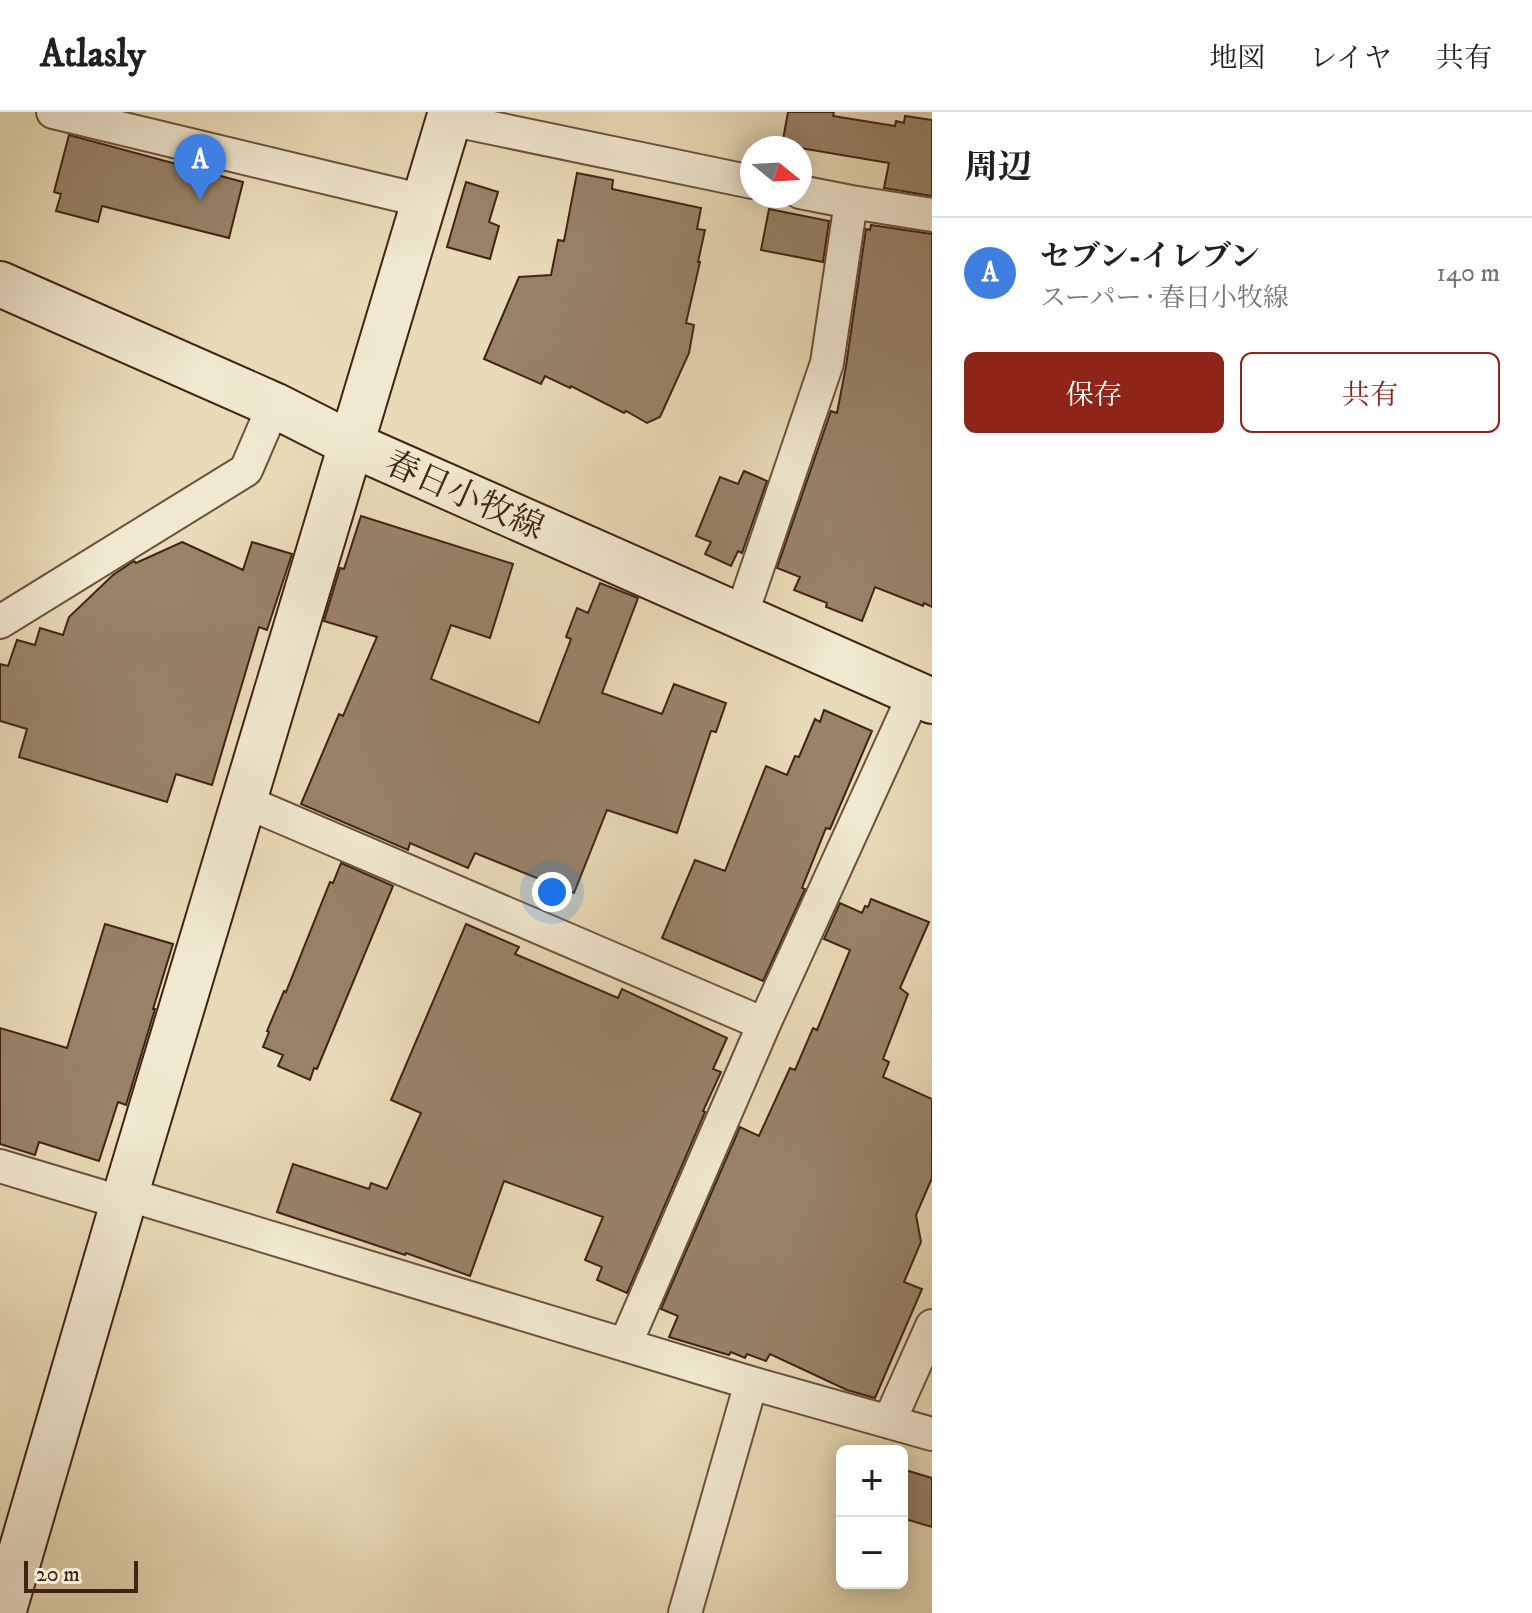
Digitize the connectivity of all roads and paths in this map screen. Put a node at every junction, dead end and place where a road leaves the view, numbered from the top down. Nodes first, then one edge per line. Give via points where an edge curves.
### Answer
1 (53, 112) edge
2 (450, 115) edge
3 (740, 179) edge
4 (812, 194) edge
5 (424, 201) junction
6 (851, 202) junction
7 (932, 215) edge
8 (0, 284) edge
9 (274, 405) junction
10 (351, 444) junction
11 (741, 616) junction
12 (0, 622) edge
13 (924, 697) edge
14 (244, 801) junction
15 (764, 1024) junction
16 (0, 1166) edge
17 (125, 1198) junction
18 (932, 1326) edge
19 (625, 1345) junction
20 (751, 1383) junction
21 (889, 1422) junction
22 (932, 1434) edge
23 (3, 1613) edge
24 (685, 1613) edge

1 - 5 street
2 - 3 street
2 - 5 street
4 - 6 street
5 - 10 street
6 - 7 street
6 - 11 street via 827,363
8 - 9 street, 春日小牧線
9 - 10 street, 春日小牧線
9 - 12 street via 246,470
10 - 11 street, 春日小牧線
10 - 14 street
11 - 13 street, 春日小牧線
13 - 15 street
14 - 15 street
14 - 17 street
15 - 19 street
16 - 17 street
17 - 19 street
17 - 23 street
18 - 21 street
19 - 20 street
20 - 21 street
20 - 24 street
21 - 22 street

